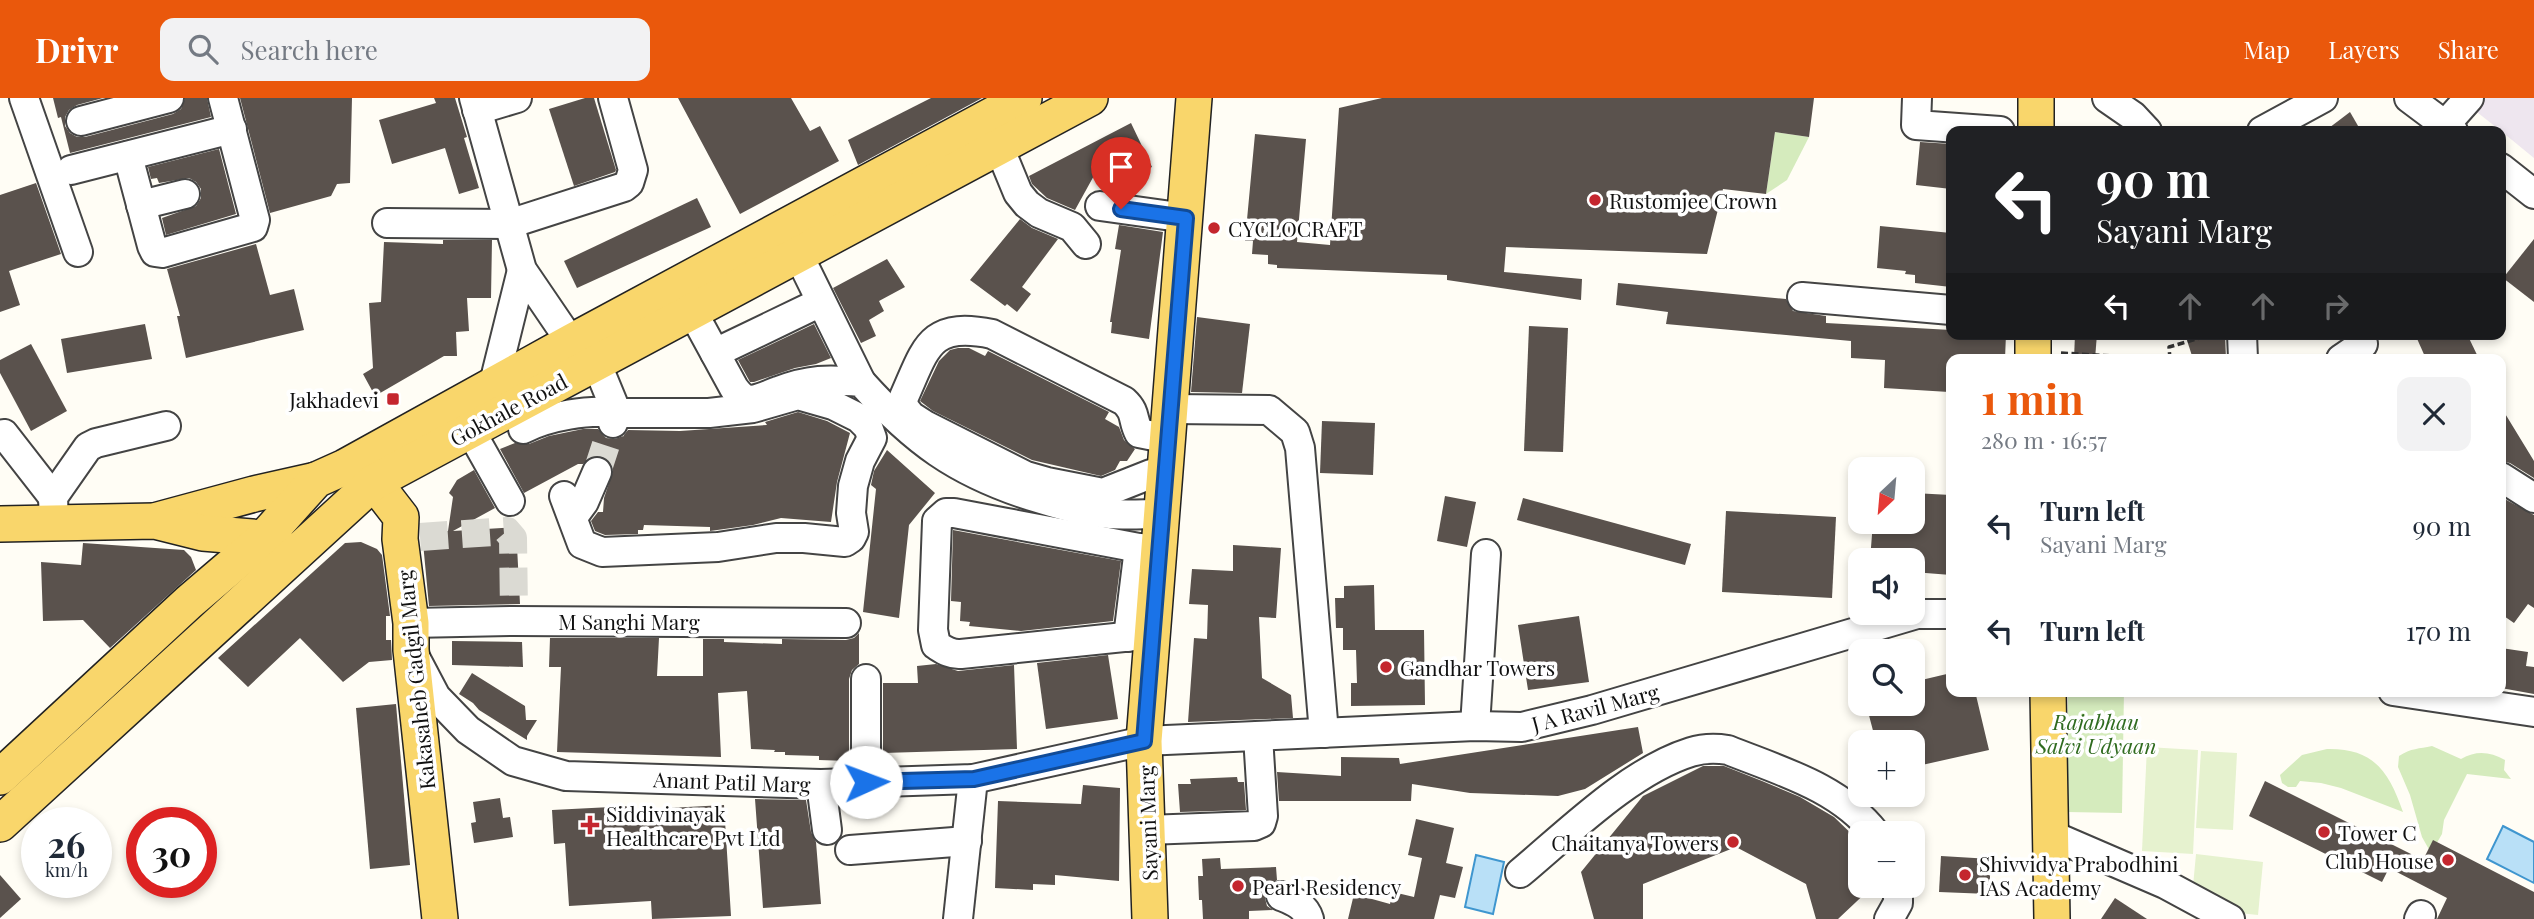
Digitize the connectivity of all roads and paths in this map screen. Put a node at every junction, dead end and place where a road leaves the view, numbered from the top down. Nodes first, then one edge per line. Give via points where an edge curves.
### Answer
1 (24, 98) edge
2 (169, 98) edge
3 (223, 98) edge
4 (517, 98) edge
5 (612, 98) edge
6 (1024, 98) edge
7 (1090, 98) edge
8 (1194, 98) edge
9 (1917, 98) edge
10 (2036, 98) edge
11 (2107, 98) edge
12 (2323, 98) edge
13 (2409, 98) edge
14 (2469, 98) edge
15 (476, 104) edge
16 (81, 121) dead end
17 (2036, 126) edge
18 (2142, 126) edge
19 (2271, 126) edge
20 (2446, 126) edge
21 (2450, 126) edge
22 (1946, 127) edge
23 (232, 130) junction
24 (999, 147) junction
25 (128, 156) junction
26 (71, 170) dead end
27 (2506, 172) edge
28 (186, 194) dead end
29 (2534, 194) edge
30 (141, 205) junction
31 (1100, 206) dead end
32 (1186, 218) junction
33 (387, 223) dead end
34 (509, 224) junction
35 (1086, 244) dead end
36 (78, 252) dead end
37 (798, 254) junction
38 (522, 270) junction
39 (1802, 297) dead end
40 (821, 302) junction
41 (1946, 310) edge
42 (692, 311) junction
43 (2193, 340) edge
44 (2033, 348) edge
45 (583, 352) junction
46 (715, 353) junction
47 (2104, 354) edge
48 (2170, 354) edge
49 (861, 382) junction
50 (493, 387) junction
51 (615, 418) junction
52 (166, 426) dead end
53 (1163, 428) junction
54 (523, 429) dead end
55 (470, 430) junction
56 (4, 434) dead end
57 (597, 472) tunnel mouth
58 (345, 476) junction
59 (1156, 476) junction
60 (2506, 480) edge
61 (2534, 498) edge
62 (510, 500) dead end
63 (347, 505) junction
64 (54, 510) junction
65 (1163, 514) junction
66 (155, 521) junction
67 (0, 524) edge
68 (264, 538) junction
69 (410, 538) junction
70 (306, 542) junction
71 (1149, 550) junction
72 (1486, 554) dead end
73 (189, 602) junction
74 (1946, 614) edge
75 (846, 623) dead end
76 (1141, 635) junction
77 (411, 636) junction
78 (866, 679) dead end
79 (2025, 697) edge
80 (2048, 697) edge
81 (2433, 697) edge
82 (2534, 712) edge
83 (1475, 726) junction
84 (1324, 733) junction
85 (1258, 736) junction
86 (1144, 741) junction
87 (0, 777) edge
88 (974, 779) junction
89 (866, 782) junction
90 (821, 784) junction
91 (1865, 821) edge
92 (0, 824) edge
93 (827, 830) dead end
94 (1147, 830) junction
95 (2049, 834) junction
96 (850, 850) dead end
97 (953, 851) junction
98 (1520, 873) dead end
99 (1281, 896) dead end
100 (1898, 898) edge
101 (440, 919) edge
102 (958, 919) edge
103 (1150, 919) edge
104 (1309, 919) edge
105 (1889, 919) edge
106 (2029, 919) edge
107 (2052, 919) edge
108 (2230, 919) edge

1 - 36 street
2 - 16 street
3 - 23 street
4 - 15 street
5 - 34 street via 633,170 629,183
6 - 45 main road, Gokhale Road
7 - 24 main road, Gokhale Road
8 - 32 main road, Sayani Marg
9 - 22 street via 1916,125
10 - 17 main road
11 - 18 street
12 - 19 street
13 - 20 street
14 - 21 street
15 - 34 street
23 - 25 street
23 - 30 street via 253,227 159,253 152,246
24 - 35 street via 1027,204 1072,227
24 - 37 main road, Gokhale Road
25 - 26 street
25 - 30 street
27 - 29 street
28 - 30 street
31 - 32 street
32 - 53 main road, Sayani Marg
33 - 34 street
34 - 38 street
37 - 40 street
37 - 42 main road, Gokhale Road
38 - 45 street
38 - 50 street
39 - 41 street
40 - 46 street
40 - 49 street
42 - 45 main road, Gokhale Road
42 - 46 street
43 - 48 path via 2169,347
44 - 47 path
45 - 50 main road, Gokhale Road
45 - 51 street
45 - 55 main road, Gokhale Road
46 - 49 street via 734,388 747,399 802,382
49 - 65 street via 885,410 927,445 976,476 1059,505 1108,514
50 - 58 main road, Gokhale Road
51 - 54 street via 605,411 544,419
51 - 57 street via 753,408 798,396 833,405 859,418 872,438 853,486 854,532 845,542 776,538 718,547 602,552 582,544 569,506 584,502
52 - 64 street via 91,444
53 - 59 main road, Sayani Marg
53 - 59 street via 1139,433 1135,414 1124,401 992,334 974,330 953,331 929,344 904,397 903,406 925,425 1031,478 1103,493
53 - 84 street via 1269,410 1295,432
55 - 58 main road, Gokhale Road
55 - 62 street
56 - 64 street
58 - 63 main road, Gokhale Road
58 - 66 main road
58 - 68 main road, Gokhale Road
58 - 69 main road, Kakasaheb Gadgil Marg via 401,517
59 - 65 main road, Sayani Marg
60 - 61 street
63 - 69 main road
63 - 70 main road, Gokhale Road
64 - 66 main road
64 - 67 main road
65 - 71 main road, Sayani Marg
66 - 68 main road via 203,533
66 - 73 main road via 174,529 195,558 198,585
68 - 70 main road
68 - 73 main road, Gokhale Road
69 - 77 main road, Kakasaheb Gadgil Marg
70 - 92 main road, Gokhale Road
71 - 76 main road, Sayani Marg
71 - 76 street via 954,513 937,521 933,630 936,645 944,650 953,655
72 - 83 street
73 - 87 main road, Gokhale Road
74 - 83 street, J A Ravil Marg via 1917,614 1522,727
75 - 77 street, M Sanghi Marg via 514,616
76 - 86 main road, Sayani Marg
77 - 90 street, Anant Patil Marg via 436,697 468,730 513,761 566,776
77 - 101 main road, Kakasaheb Gadgil Marg
78 - 89 street
79 - 106 main road
80 - 95 main road
81 - 82 street
83 - 84 street, J A Ravil Marg
84 - 85 street, J A Ravil Marg
85 - 86 street, J A Ravil Marg
85 - 94 street via 1261,823
86 - 88 street, Anant Patil Marg
86 - 94 main road, Sayani Marg
88 - 89 street, Anant Patil Marg
88 - 97 street
89 - 90 street, Anant Patil Marg
90 - 93 street
91 - 98 street via 1837,797 1797,778 1728,750 1710,748 1690,752 1616,793
94 - 103 main road, Sayani Marg
95 - 107 main road
95 - 108 street via 2165,884
96 - 97 street
97 - 102 street
99 - 104 street via 1296,902
100 - 105 street

